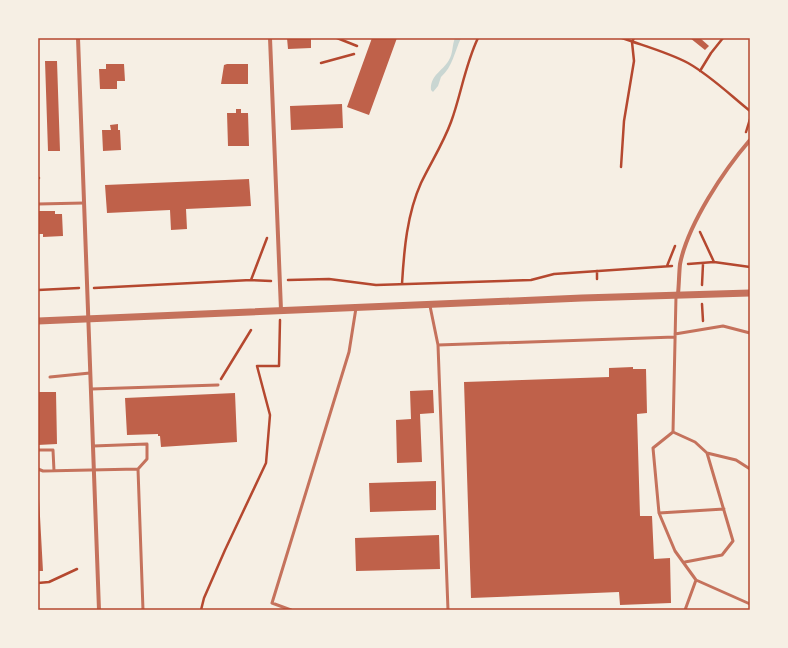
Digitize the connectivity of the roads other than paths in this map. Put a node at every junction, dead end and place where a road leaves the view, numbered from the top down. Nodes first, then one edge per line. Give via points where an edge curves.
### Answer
1 (78, 38) edge
2 (270, 38) edge
3 (750, 140) edge
4 (84, 202) junction
5 (38, 204) edge
6 (750, 293) edge
7 (677, 294) junction
8 (430, 306) junction
9 (356, 308) junction
10 (281, 310) junction
11 (88, 319) junction
12 (38, 321) edge
13 (750, 333) edge
14 (675, 336) junction
15 (438, 345) junction
16 (90, 373) junction
17 (50, 377) dead end
18 (218, 385) road end
19 (91, 389) junction
20 (673, 432) junction
21 (93, 446) junction
22 (38, 450) edge
23 (707, 453) junction
24 (38, 469) edge
25 (138, 469) junction
26 (750, 469) edge
27 (54, 471) junction
28 (94, 471) junction
29 (724, 509) junction
30 (659, 513) junction
31 (685, 562) junction
32 (696, 580) junction
33 (750, 604) edge
34 (99, 610) edge
35 (143, 610) edge
36 (290, 610) edge
37 (448, 610) edge
38 (684, 610) edge

1 - 4 street
2 - 10 street
3 - 7 street via 717,183 695,226 682,259
4 - 5 lane
4 - 11 street
6 - 7 street
7 - 8 street
7 - 14 lane
8 - 9 street
8 - 15 lane
9 - 10 street
9 - 36 lane via 349,352 272,603
10 - 11 street
11 - 12 street
11 - 16 street
13 - 14 lane via 723,326
14 - 15 lane
14 - 20 lane
15 - 37 lane
16 - 17 lane
16 - 19 street
18 - 19 lane
19 - 21 street
20 - 23 lane via 695,442
20 - 30 lane via 653,448
21 - 25 lane via 147,444 148,459
21 - 28 street
22 - 27 lane via 53,450
23 - 26 lane via 736,460
23 - 29 lane
24 - 27 lane
25 - 28 lane
25 - 35 lane
27 - 28 lane
28 - 34 street
29 - 30 lane
29 - 31 lane via 733,540 722,555
30 - 31 lane via 675,551
31 - 32 lane
32 - 33 lane
32 - 38 lane

